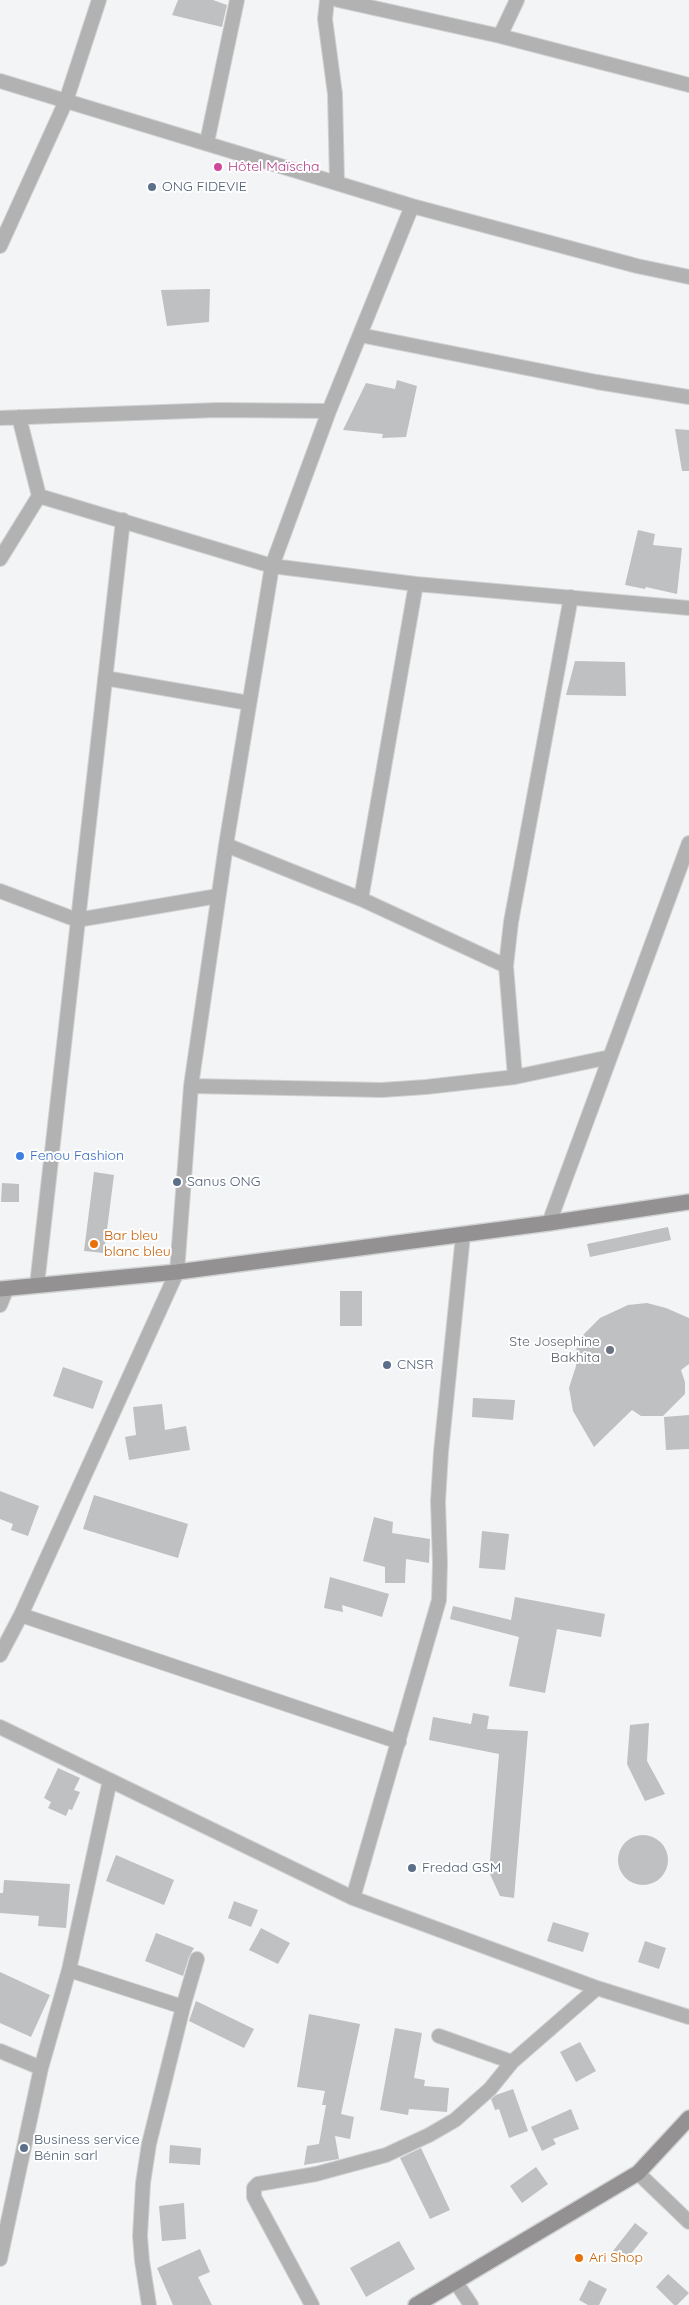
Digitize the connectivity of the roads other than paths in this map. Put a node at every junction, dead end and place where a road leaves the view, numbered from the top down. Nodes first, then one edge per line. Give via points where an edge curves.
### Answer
1 (99, 0) edge
2 (237, 0) edge
3 (327, 0) edge
4 (338, 0) edge
5 (517, 0) edge
6 (500, 36) junction
7 (0, 81) edge
8 (689, 85) edge
9 (66, 101) junction
10 (207, 142) junction
11 (337, 182) junction
12 (412, 206) junction
13 (0, 246) edge
14 (689, 277) edge
15 (360, 335) junction
16 (689, 397) edge
17 (329, 411) junction
18 (19, 417) junction
19 (0, 418) edge
20 (39, 496) junction
21 (123, 520) junction
22 (0, 559) edge
23 (272, 566) junction
24 (416, 584) junction
25 (571, 597) junction
26 (689, 608) edge
27 (105, 678) junction
28 (249, 703) junction
29 (689, 843) edge
30 (226, 845) junction
31 (0, 891) edge
32 (218, 896) junction
33 (361, 899) junction
34 (77, 920) junction
35 (506, 966) junction
36 (610, 1056) junction
37 (515, 1077) junction
38 (191, 1086) junction
39 (689, 1202) edge
40 (549, 1223) junction
41 (463, 1234) junction
42 (177, 1272) junction
43 (37, 1285) junction
44 (3, 1289) edge
45 (0, 1305) edge
46 (21, 1615) junction
47 (0, 1655) edge
48 (0, 1727) edge
49 (399, 1742) junction
50 (110, 1780) junction
51 (354, 1898) junction
52 (197, 1959) dead end
53 (69, 1970) junction
54 (597, 1988) junction
55 (182, 2007) junction
56 (689, 2017) edge
57 (439, 2036) dead end
58 (0, 2051) edge
59 (512, 2062) junction
60 (41, 2068) junction
61 (689, 2118) edge
62 (638, 2174) junction
63 (689, 2222) edge
64 (0, 2259) edge
65 (455, 2281) junction
66 (149, 2305) edge
67 (312, 2305) edge
68 (416, 2305) edge
69 (471, 2305) edge

1 - 9 street
2 - 10 street
3 - 11 street via 324,19 335,94
4 - 6 street
5 - 6 street
6 - 8 street
7 - 9 street
9 - 10 street
9 - 13 street
10 - 11 street
11 - 12 street
12 - 14 street via 628,264
12 - 15 street
15 - 16 street
15 - 17 street
17 - 18 street via 218,410
17 - 23 street
18 - 19 street
18 - 20 street
20 - 21 street
20 - 22 street
21 - 23 street
21 - 27 street
23 - 24 street
23 - 28 street
24 - 25 street
24 - 33 street
25 - 26 street
25 - 35 street via 511,922
27 - 28 street
27 - 34 street
28 - 30 street
29 - 36 street
30 - 32 street
30 - 33 street
31 - 34 street
32 - 34 street
32 - 38 street
33 - 35 street
34 - 43 street
35 - 37 street
36 - 37 street
36 - 40 street
37 - 38 street via 382,1090
38 - 42 street
39 - 40 main road
40 - 41 main road
41 - 42 main road
41 - 49 street via 441,1452 439,1600
42 - 43 main road
42 - 46 street
43 - 44 main road
44 - 45 street
46 - 47 street
46 - 49 street
48 - 50 street
49 - 51 street
50 - 51 street
50 - 53 street
51 - 54 street
52 - 55 street
53 - 55 street
53 - 60 street
54 - 56 street
54 - 59 street
55 - 66 street via 143,2183 140,2236
57 - 59 street
58 - 60 street
59 - 67 street via 490,2089 455,2120 429,2136 386,2155 316,2174 258,2184 254,2188 254,2197
60 - 64 street
61 - 62 main road
62 - 63 street
62 - 65 main road
65 - 68 main road
65 - 69 street

